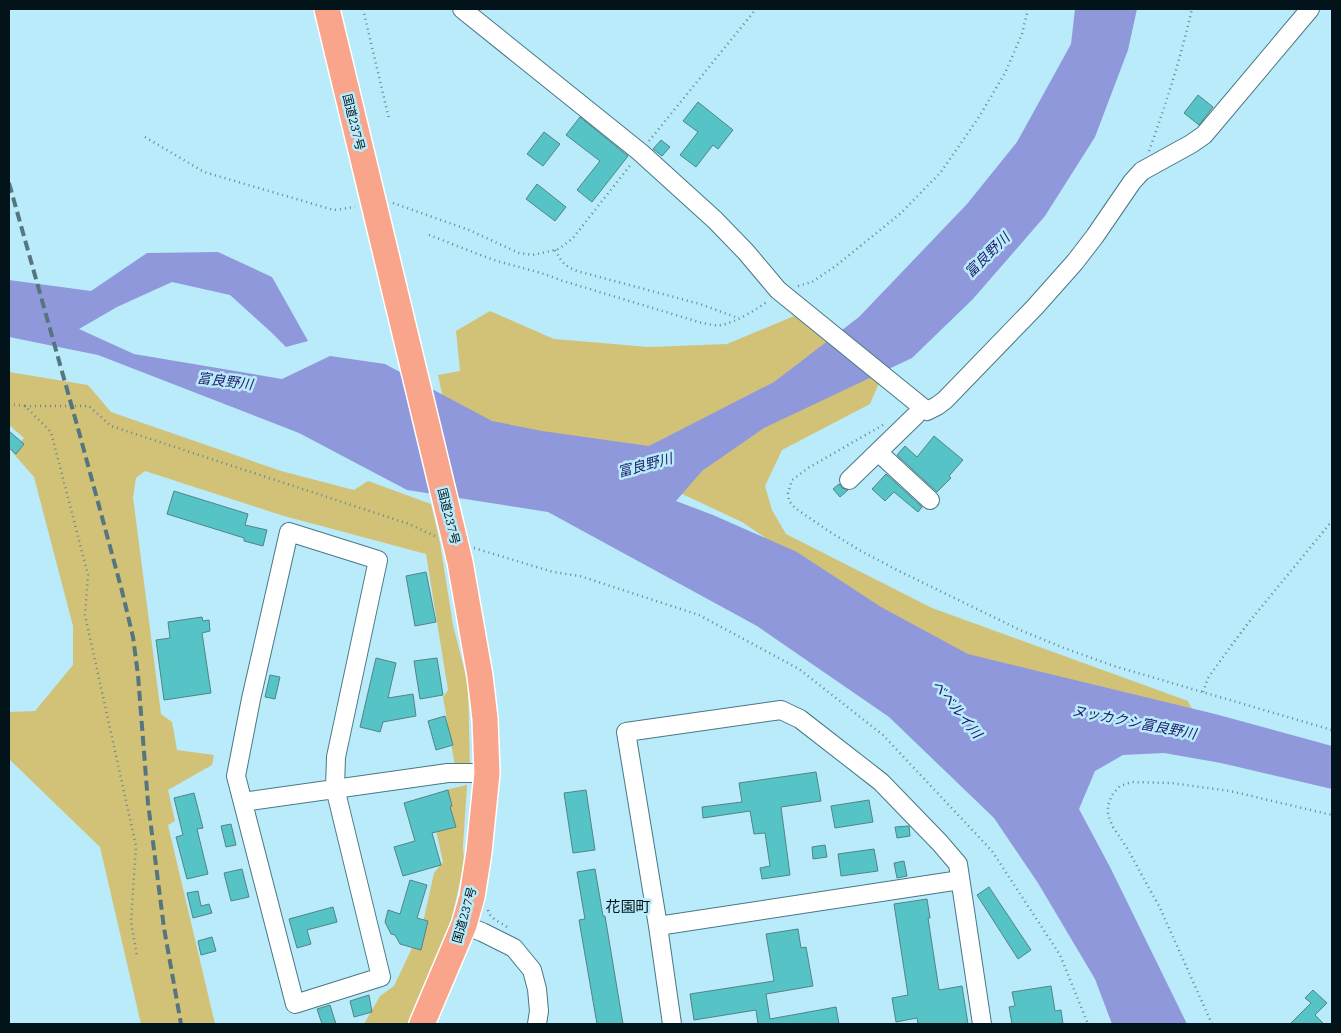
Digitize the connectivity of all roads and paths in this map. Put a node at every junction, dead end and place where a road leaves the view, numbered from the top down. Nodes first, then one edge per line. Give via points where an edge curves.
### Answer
1 (327, 9) edge
2 (363, 9) edge
3 (462, 9) edge
4 (756, 9) edge
5 (1028, 9) edge
6 (1192, 9) edge
7 (1310, 9) edge
8 (389, 119) dead end
9 (144, 137) dead end
10 (640, 152) junction
11 (1142, 171) junction
12 (374, 203) junction
13 (429, 234) dead end
14 (555, 250) junction
15 (782, 292) junction
16 (738, 318) junction
17 (9, 404) edge
18 (25, 406) junction
19 (917, 409) junction
20 (887, 423) dead end
21 (878, 452) junction
22 (849, 480) dead end
23 (930, 500) dead end
24 (1332, 521) edge
25 (446, 531) junction
26 (1203, 692) junction
27 (1332, 730) edge
28 (487, 773) junction
29 (336, 788) junction
30 (243, 802) junction
31 (1332, 815) edge
32 (960, 880) junction
33 (464, 925) junction
34 (658, 926) junction
35 (137, 957) dead end
36 (422, 1024) edge
37 (537, 1024) edge
38 (672, 1024) edge
39 (982, 1024) edge
40 (1212, 1024) edge

1 - 12 highway, 国道237号
2 - 8 path
3 - 10 street
4 - 10 path
5 - 15 path via 1006,73 941,172 901,213 837,265 812,282
6 - 11 path via 1163,112
7 - 11 street via 1204,135
9 - 12 path via 204,172 312,204 334,210
10 - 14 path via 573,238
10 - 15 street via 715,220
11 - 19 street via 1075,262 1035,307 945,400 927,411
12 - 14 path via 390,202 519,252 533,255
12 - 25 highway, 国道237号
13 - 16 path via 495,260 702,323 722,325
14 - 16 path via 562,262 577,272 700,304
15 - 16 path
15 - 19 street
17 - 18 path
18 - 25 path via 89,406 111,426 409,524
18 - 35 path via 51,432 88,575 85,614 136,846 132,921
19 - 21 street
20 - 26 path via 792,480 788,494 795,508 861,551 1020,630 1114,666
21 - 22 street
21 - 23 street
24 - 26 path via 1240,634 1208,678
25 - 28 highway, 国道237号 via 460,562 480,676 486,719
26 - 27 path
28 - 29 street via 448,773
28 - 33 highway, 国道237号 via 472,896
29 - 30 street
29 - 30 street via 381,977 295,1004
29 - 30 street via 336,756 378,560 289,532 236,776
31 - 40 path via 1230,791 1171,783 1132,782 1120,786 1112,795 1108,815 1113,827 1160,908
32 - 34 street
32 - 34 street via 958,864 881,782 800,718 780,710 626,732
32 - 39 street
33 - 36 highway, 国道237号
33 - 37 street via 514,948 532,970 538,996
34 - 38 street

